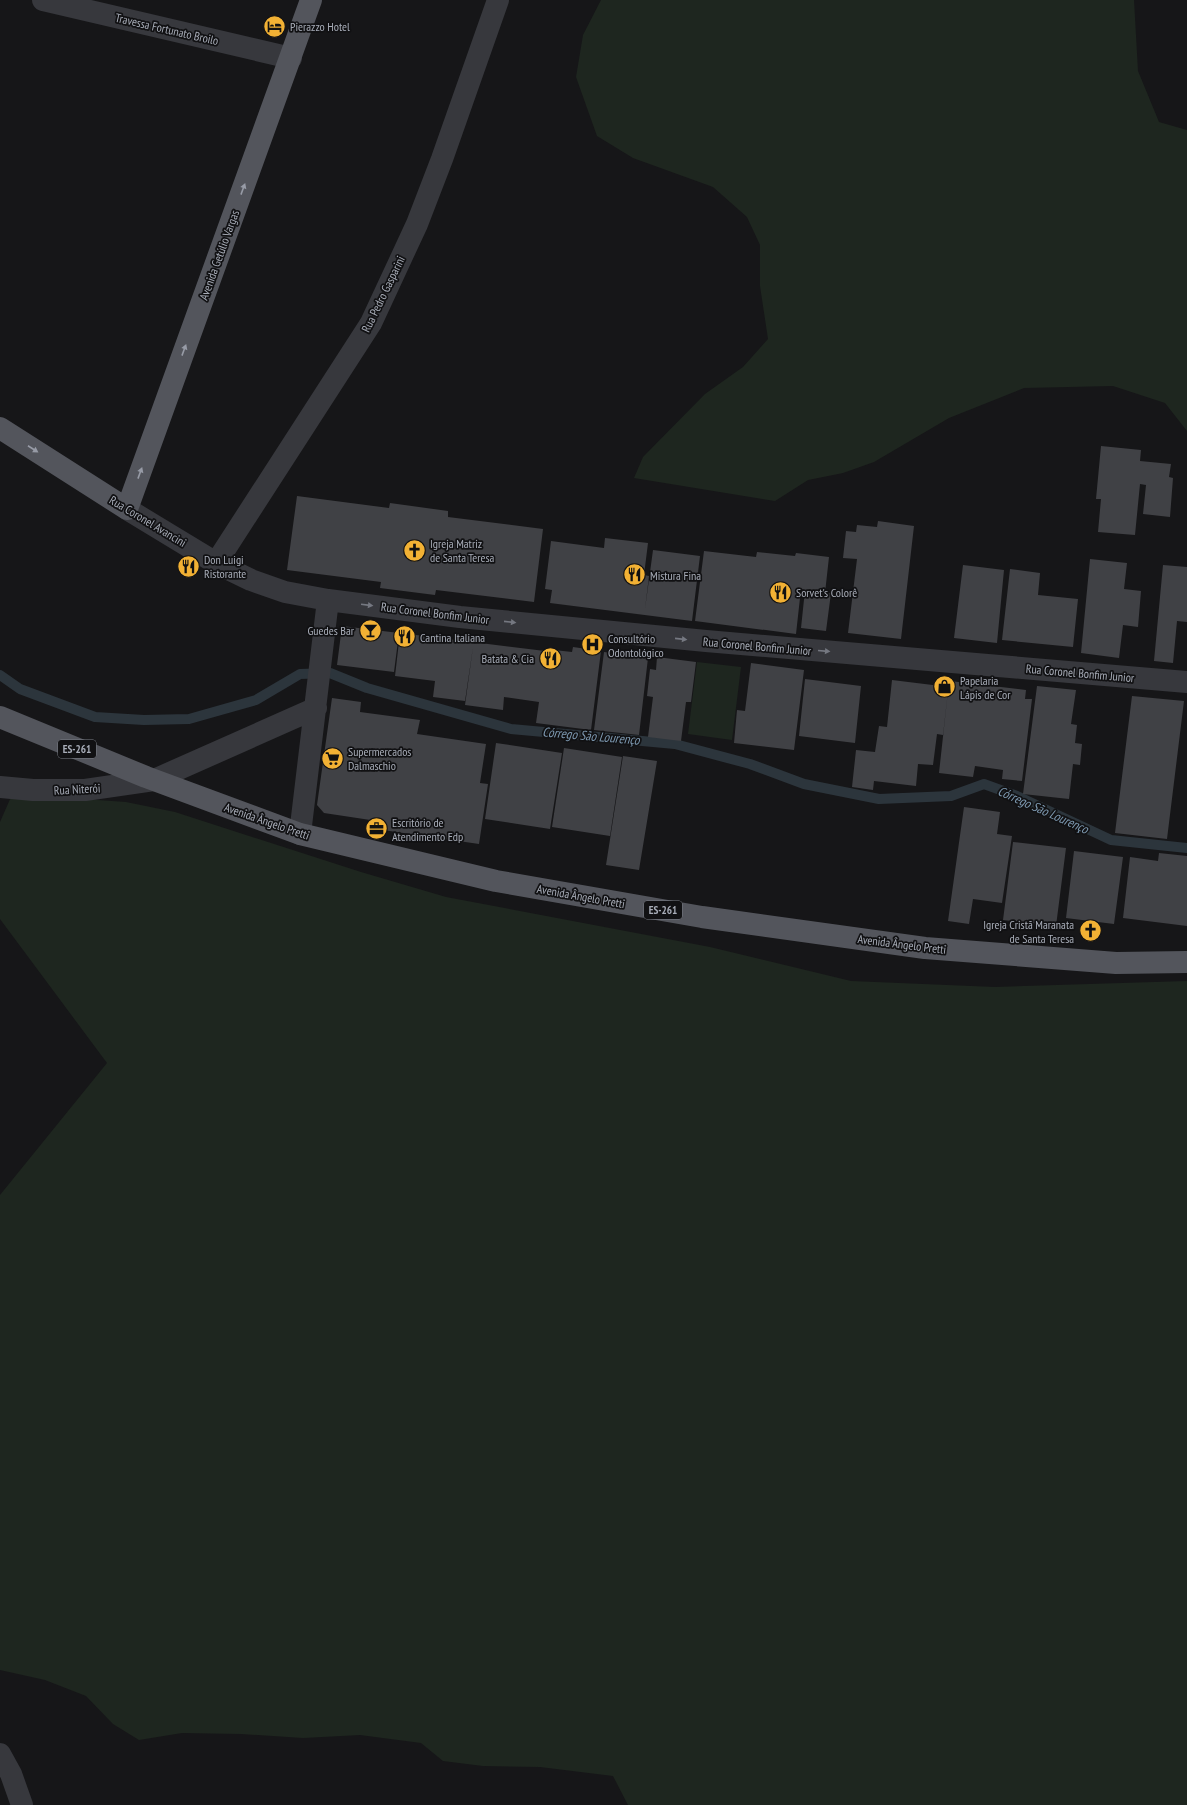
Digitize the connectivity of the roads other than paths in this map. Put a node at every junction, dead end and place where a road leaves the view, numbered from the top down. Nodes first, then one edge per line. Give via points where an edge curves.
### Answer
1 (43, 0) edge
2 (312, 0) edge
3 (498, 0) edge
4 (291, 58) junction
5 (0, 428) edge
6 (127, 509) junction
7 (216, 563) junction
8 (328, 600) junction
9 (1187, 682) edge
10 (316, 708) junction
11 (0, 717) edge
12 (154, 780) junction
13 (0, 787) edge
14 (300, 834) junction
15 (1187, 962) edge
16 (0, 1754) edge
17 (22, 1805) edge

1 - 4 street, Travessa Fortunato Broilo
2 - 4 main road, Avenida Getúlio Vargas
3 - 7 street, Rua Pedro Gasparini via 417,224 370,323
6 -> 4 main road, Avenida Getúlio Vargas
5 -> 6 main road, Rua Coronel Avancini
6 - 7 street, Rua Coronel Avancini
7 - 8 street, Rua Coronel Avancini via 251,580 285,592
8 -> 9 street, Rua Coronel Bonfim Junior via 706,641
8 - 10 street
10 - 12 street, Rua Niterói
10 - 14 street
11 - 12 main road, Avenida Ângelo Pretti / ES-261
12 - 13 street, Rua Niterói via 85,790
12 - 14 main road, Avenida Ângelo Pretti / ES-261
14 - 15 main road, Avenida Ângelo Pretti / ES-261 via 496,881 702,917 925,948 1116,963
16 - 17 street via 11,1774

